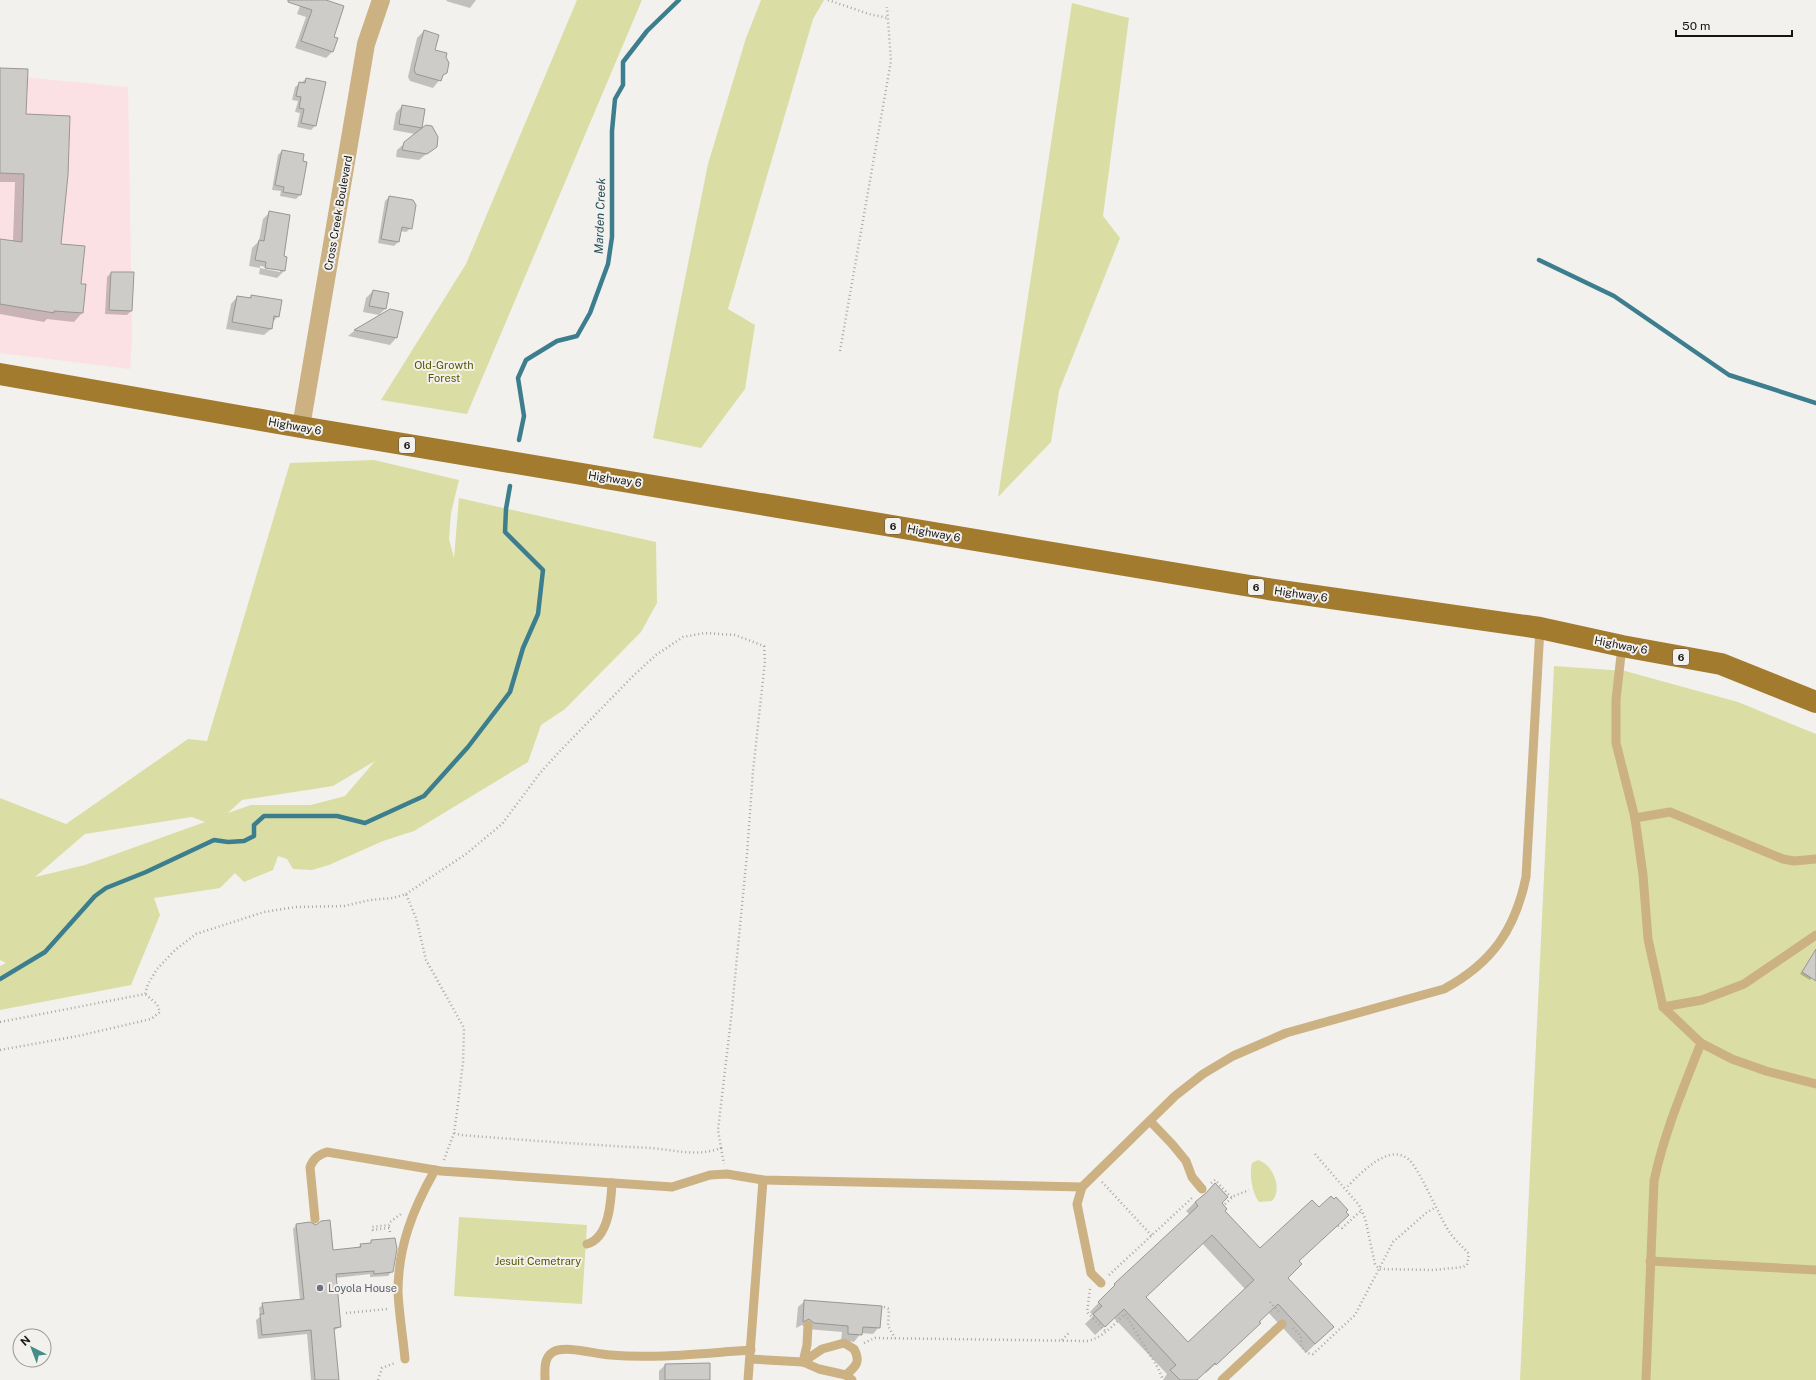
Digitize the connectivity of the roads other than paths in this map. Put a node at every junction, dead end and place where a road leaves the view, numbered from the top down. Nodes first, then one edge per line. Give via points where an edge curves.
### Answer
1 (381, 0) edge
2 (0, 374) edge
3 (302, 427) junction
4 (1540, 628) junction
5 (1622, 646) junction
6 (1816, 702) edge
7 (1635, 818) junction
8 (1816, 859) edge
9 (1816, 935) edge
10 (1663, 1007) junction
11 (1701, 1043) junction
12 (1816, 1084) edge
13 (1150, 1121) junction
14 (438, 1170) junction
15 (763, 1180) junction
16 (612, 1183) junction
17 (1082, 1187) junction
18 (1200, 1191) road end
19 (315, 1219) dead end
20 (587, 1244) dead end
21 (1650, 1261) junction
22 (1816, 1270) edge
23 (1101, 1283) dead end
24 (1286, 1324) road end
25 (808, 1325) dead end
26 (750, 1354) junction
27 (405, 1359) dead end
28 (803, 1362) junction
29 (849, 1377) edge
30 (544, 1380) edge
31 (748, 1380) edge
32 (1222, 1380) edge
33 (1646, 1380) edge

1 - 3 street, Cross Creek Boulevard via 366,44
2 - 3 main road, Highway 6 / 6
3 - 4 main road, Highway 6 / 6 via 1260,587
4 - 5 main road, Highway 6 / 6
4 - 13 lane via 1526,877 1515,917 1493,952 1473,971 1444,989 1286,1033 1259,1043 1203,1074 1175,1096
5 - 6 main road, Highway 6 / 6 via 1721,664
5 - 7 lane via 1615,731
7 - 8 lane via 1670,812 1783,859
7 - 10 lane via 1648,939
9 - 10 lane via 1744,984 1702,1000
10 - 11 lane
11 - 12 lane via 1766,1072
11 - 21 lane via 1659,1155 1654,1188
13 - 17 lane
13 - 18 lane via 1186,1162
14 - 16 lane
14 - 19 lane via 327,1152 320,1154 310,1166
14 - 27 lane via 419,1198 407,1228 400,1260 398,1292
15 - 16 lane via 727,1174 710,1175 672,1187
15 - 17 lane
15 - 26 lane
16 - 20 lane via 610,1206 602,1231 594,1242
17 - 23 lane via 1077,1204 1091,1273
21 - 22 lane
21 - 33 lane
24 - 32 lane
25 - 28 lane
26 - 28 lane
26 - 30 lane via 654,1356 560,1350 548,1356
26 - 31 lane
28 - 29 lane
28 - 29 lane via 822,1348 844,1343 857,1354 857,1365

